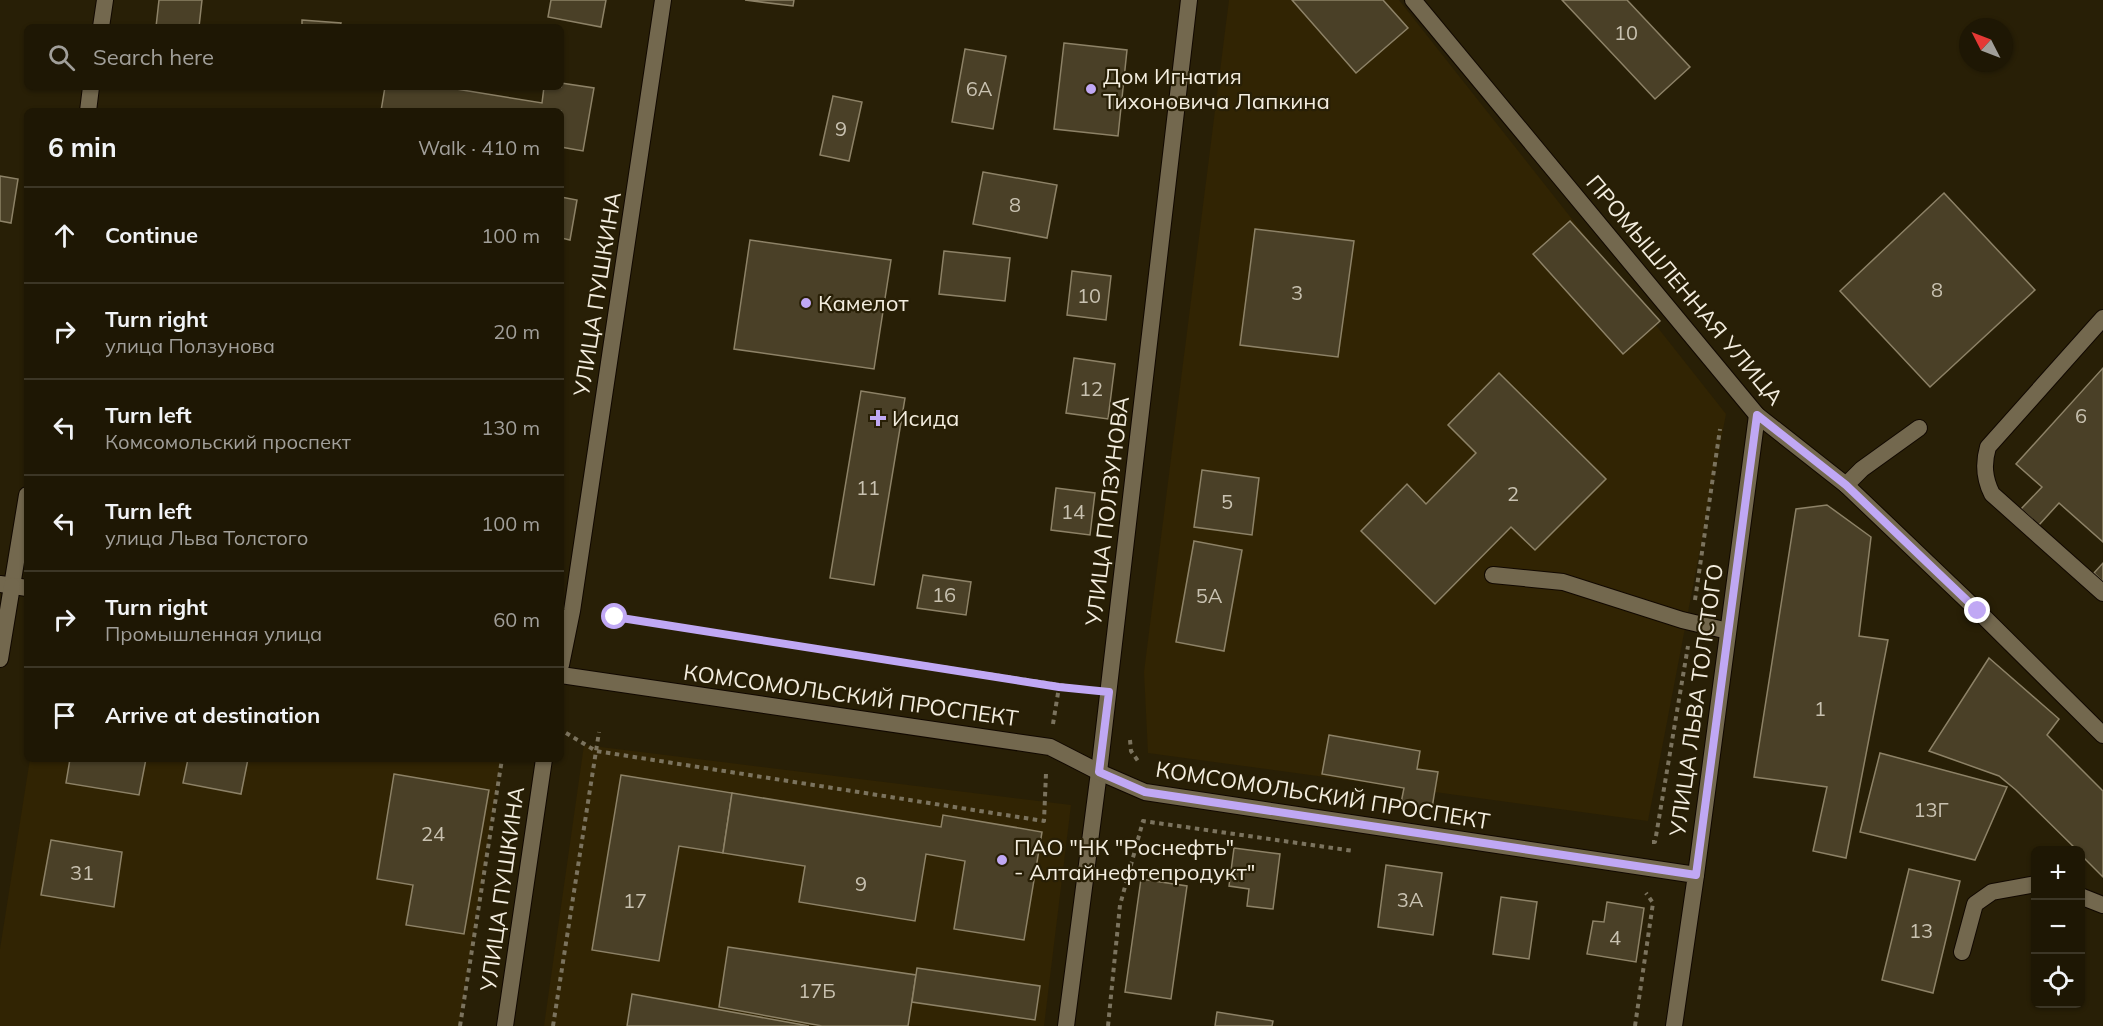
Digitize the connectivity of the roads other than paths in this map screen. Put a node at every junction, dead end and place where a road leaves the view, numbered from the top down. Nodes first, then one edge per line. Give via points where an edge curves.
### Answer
1 (105, 0) edge
2 (663, 0) edge
3 (1189, 0) edge
4 (1413, 0) edge
5 (101, 24) edge
6 (91, 90) edge
7 (88, 108) edge
8 (2103, 318) edge
9 (1757, 415) junction
10 (1919, 428) dead end
11 (1846, 485) junction
12 (24, 514) edge
13 (1493, 575) dead end
14 (13, 586) edge
15 (2099, 586) edge
16 (1728, 630) junction
17 (564, 651) edge
18 (0, 659) edge
19 (564, 675) edge
20 (2103, 735) edge
21 (544, 762) edge
22 (1099, 772) junction
23 (1696, 875) junction
24 (2031, 885) edge
25 (2085, 898) edge
26 (2103, 906) edge
27 (1962, 952) dead end
28 (505, 1026) edge
29 (1066, 1026) edge
30 (1674, 1026) edge

1 - 5 street
2 - 17 street, УЛИЦА ПУШКИНА
3 - 22 street, УЛИЦА ПОЛЗУНОВА
4 - 9 street, ПРОМЫШЛЕННАЯ УЛИЦА
6 - 7 street
8 - 15 street via 1988,447 1984,471 1992,494
9 - 11 street, ПРОМЫШЛЕННАЯ УЛИЦА
9 - 16 street, УЛИЦА ЛЬВА ТОЛСТОГО
10 - 11 street
11 - 20 street, ПРОМЫШЛЕННАЯ УЛИЦА
12 - 14 street
13 - 16 street via 1563,582 1682,620
14 - 18 street
16 - 23 street, УЛИЦА ЛЬВА ТОЛСТОГО
19 - 22 street, КОМСОМОЛЬСКИЙ ПРОСПЕКТ via 1050,747
21 - 28 street, УЛИЦА ПУШКИНА
22 - 23 street, КОМСОМОЛЬСКИЙ ПРОСПЕКТ via 1145,792
22 - 29 street, УЛИЦА ПОЛЗУНОВА
23 - 30 street, УЛИЦА ЛЬВА ТОЛСТОГО
24 - 27 street via 1992,892 1975,904
25 - 26 street

